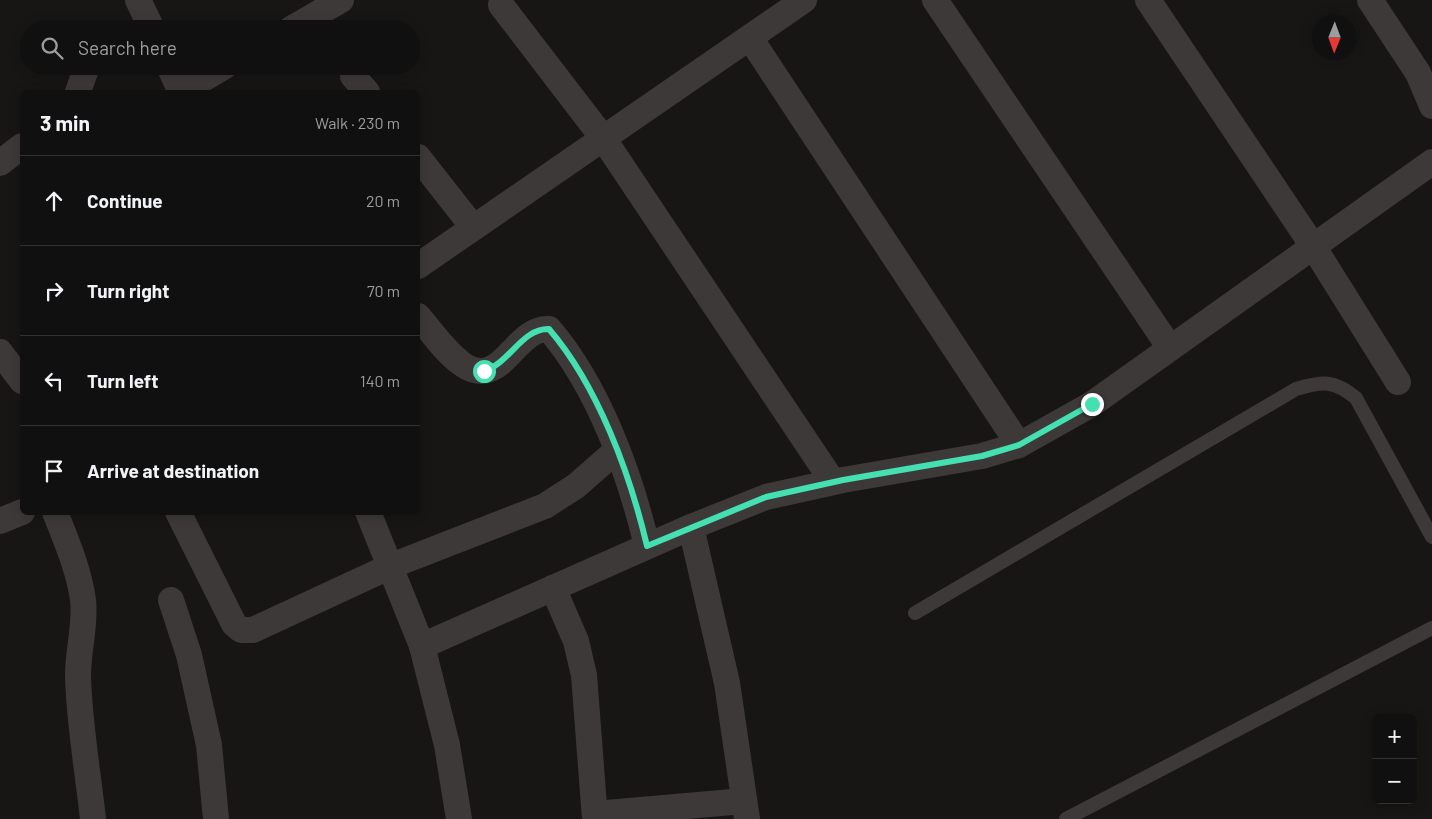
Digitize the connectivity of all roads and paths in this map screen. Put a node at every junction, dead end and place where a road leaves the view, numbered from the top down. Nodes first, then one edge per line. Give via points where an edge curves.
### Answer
1 (341, 0) edge
2 (804, 0) edge
3 (935, 0) edge
4 (1148, 0) edge
5 (1370, 0) edge
6 (501, 5) dead end
7 (307, 20) edge
8 (750, 38) junction
9 (1425, 68) edge
10 (84, 75) edge
11 (173, 75) edge
12 (210, 75) edge
13 (79, 90) edge
14 (180, 90) edge
15 (184, 90) edge
16 (1432, 106) edge
17 (603, 138) junction
18 (20, 148) edge
19 (420, 160) edge
20 (1432, 162) edge
21 (0, 163) edge
22 (473, 227) junction
23 (1313, 246) junction
24 (420, 265) edge
25 (420, 318) edge
26 (1170, 348) junction
27 (0, 352) edge
28 (20, 378) edge
29 (1398, 382) dead end
30 (1019, 445) junction
31 (617, 450) junction
32 (833, 482) junction
33 (20, 513) edge
34 (56, 515) edge
35 (180, 515) edge
36 (369, 515) edge
37 (0, 521) edge
38 (691, 527) junction
39 (1432, 537) edge
40 (647, 546) junction
41 (391, 566) junction
42 (553, 588) junction
43 (171, 600) dead end
44 (915, 613) dead end
45 (1432, 628) edge
46 (422, 646) junction
47 (745, 810) edge
48 (595, 816) edge
49 (93, 819) edge
50 (216, 819) edge
51 (459, 819) edge
52 (1066, 819) edge

1 - 7 street
2 - 8 street
3 - 26 street
4 - 23 street
5 - 9 street
6 - 17 street
8 - 17 street
8 - 30 street
9 - 16 street
10 - 13 street
11 - 14 street
12 - 15 street
17 - 22 street
17 - 32 street
18 - 21 street
19 - 22 street
20 - 23 street
22 - 24 street
23 - 26 street
23 - 29 street
25 - 31 street via 460,363 471,370 497,367 528,336 540,329 549,329 595,400
26 - 30 street via 1092,404
27 - 28 street
30 - 32 street via 982,456
31 - 40 street via 626,470
31 - 41 street via 576,486 546,506
32 - 38 street via 766,497
33 - 37 street
34 - 49 street via 83,599 78,677
35 - 41 street via 234,624 241,630 264,626
36 - 41 street
38 - 40 street
38 - 47 street via 727,683
39 - 44 lane via 1356,398 1344,388 1321,382 1296,389
40 - 42 street
41 - 46 street
42 - 46 street
42 - 48 street via 576,641 584,675
43 - 50 street via 189,654 209,745
45 - 52 lane
46 - 51 street via 447,744
47 - 48 street

